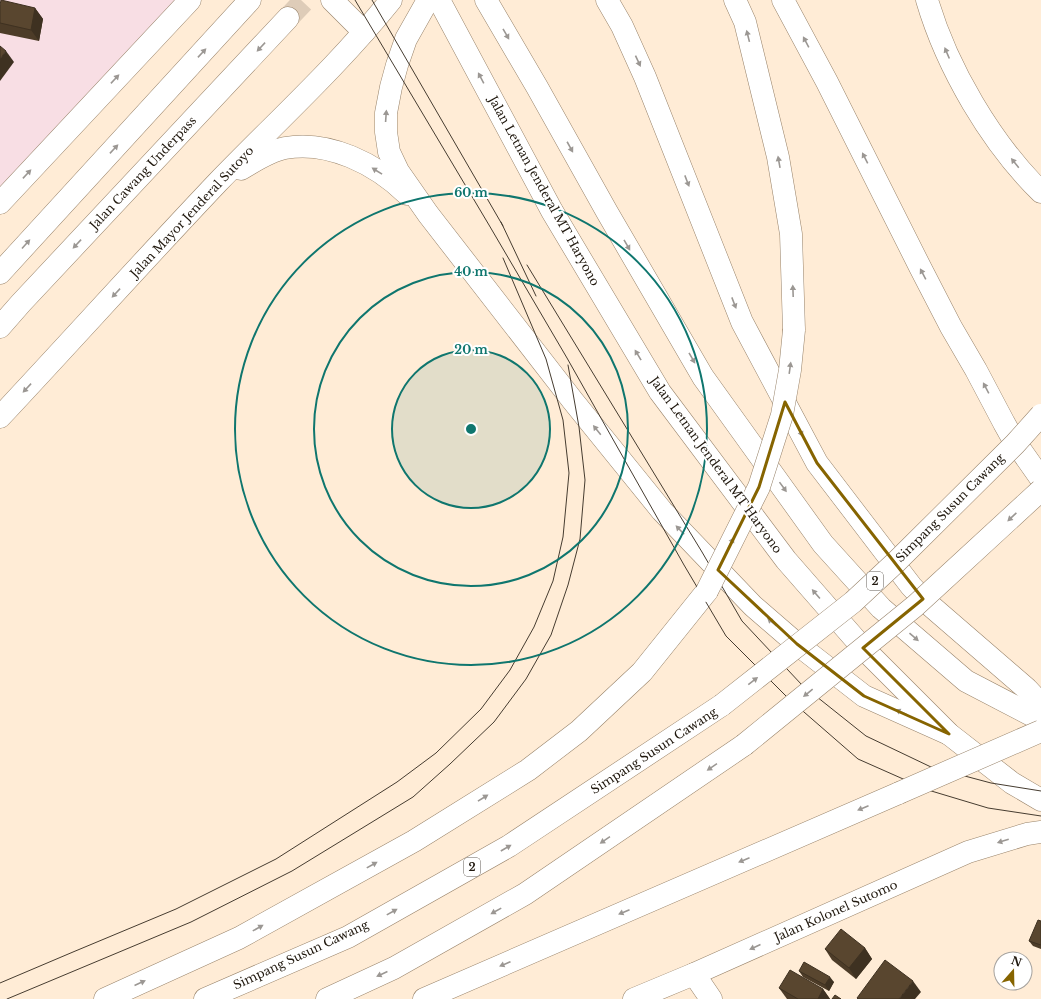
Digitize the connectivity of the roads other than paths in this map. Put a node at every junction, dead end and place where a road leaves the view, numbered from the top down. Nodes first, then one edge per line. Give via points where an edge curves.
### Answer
1 (190, 0) edge
2 (250, 0) edge
3 (332, 0) edge
4 (428, 0) edge
5 (439, 0) edge
6 (486, 0) edge
7 (604, 0) edge
8 (607, 0) edge
9 (735, 0) edge
10 (783, 0) edge
11 (926, 0) edge
12 (388, 3) edge
13 (288, 18) tunnel mouth
14 (622, 26) junction
15 (364, 32) junction
16 (218, 182) junction
17 (1041, 192) edge
18 (0, 203) edge
19 (428, 214) junction
20 (0, 273) edge
21 (0, 327) edge
22 (1041, 415) edge
23 (0, 417) edge
24 (1041, 479) edge
25 (1041, 490) edge
26 (1041, 704) edge
27 (1041, 720) edge
28 (1041, 731) edge
29 (949, 734) junction
30 (1041, 800) edge
31 (1041, 832) edge
32 (694, 974) junction
33 (105, 999) edge
34 (205, 999) edge
35 (327, 999) edge
36 (424, 999) edge
37 (634, 999) edge
38 (712, 999) edge

18 -> 1 main road
20 -> 2 main road
3 - 15 main road
19 -> 4 main road via 398,171 389,152 386,132 388,100 397,65 406,39
29 -> 5 main road, Jalan Letnan Jenderal MT Haryono via 862,647 786,560 660,392 552,211
6 -> 27 main road via 703,377 824,544 881,608 966,681
7 - 14 main road
8 - 14 main road
33 -> 9 main road, bridge via 239,938 414,841 528,770 579,731 642,672 707,590 759,487 782,415 794,330 792,234 778,157 745,22
24 -> 10 main road via 1007,428 951,327
17 -> 11 main road via 1014,162 980,115 953,68
12 - 15 main road, Jalan Mayor Jenderal Sutoyo
13 -> 21 main road, Jalan Cawang Underpass
14 -> 26 main road via 651,91 742,322 817,463 924,600
15 - 16 main road, Jalan Mayor Jenderal Sutoyo
19 -> 16 main road via 400,187 359,160 317,148 301,146 272,152
16 -> 23 main road, Jalan Mayor Jenderal Sutoyo
29 -> 19 main road via 864,696 753,606 662,511
34 -> 22 main road, Simpang Susun Cawang / 2, bridge via 348,937 509,846 722,705 853,602 1015,444
25 -> 35 main road, bridge via 915,606 744,745 526,894 394,968
28 -> 36 main road, bridge
29 - 30 main road, Jalan Letnan Jenderal MT Haryono via 1012,783
31 -> 32 main road, Jalan Kolonel Sutomo via 968,852
32 - 37 main road, Jalan Kolonel Sutomo
32 - 38 main road

